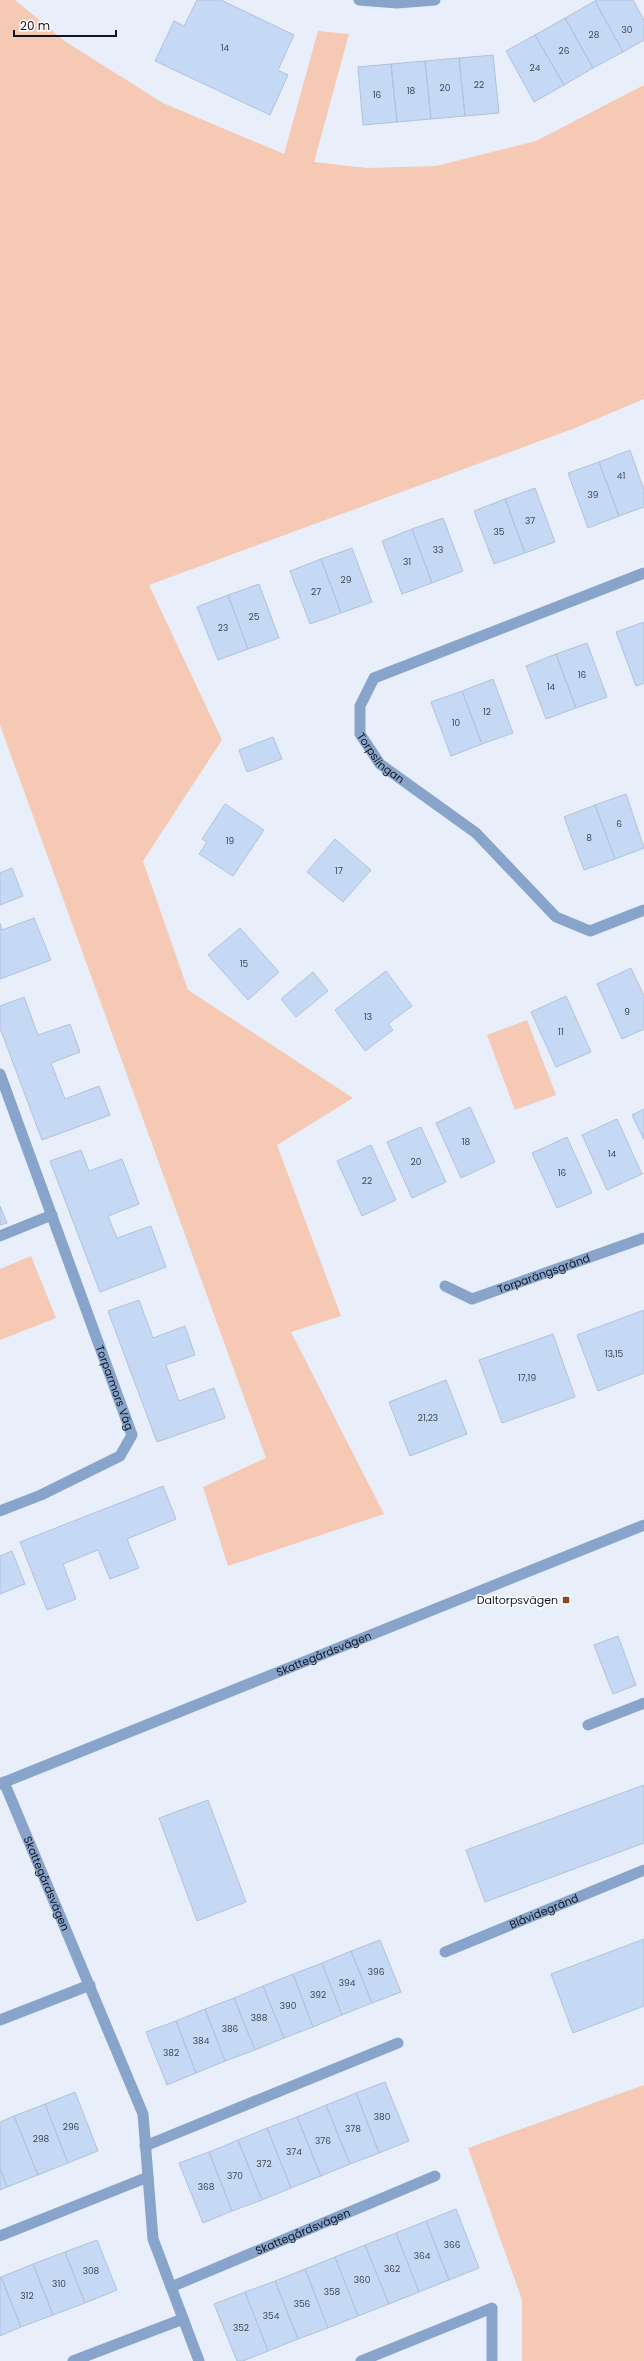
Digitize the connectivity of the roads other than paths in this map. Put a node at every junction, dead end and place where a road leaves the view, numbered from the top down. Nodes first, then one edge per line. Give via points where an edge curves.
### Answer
1 (359, 0) edge
2 (435, 0) edge
3 (644, 573) edge
4 (644, 910) edge
5 (0, 1074) edge
6 (52, 1215) junction
7 (0, 1236) edge
8 (644, 1238) edge
9 (445, 1286) dead end
10 (0, 1511) edge
11 (644, 1525) edge
12 (644, 1703) edge
13 (588, 1724) dead end
14 (2, 1783) edge
15 (644, 1870) edge
16 (444, 1952) dead end
17 (90, 1985) junction
18 (0, 2020) edge
19 (398, 2043) dead end
20 (145, 2146) junction
21 (435, 2176) dead end
22 (148, 2177) junction
23 (0, 2236) edge
24 (171, 2287) junction
25 (183, 2319) junction
26 (73, 2361) edge
27 (199, 2361) edge
28 (361, 2361) edge
29 (492, 2361) edge

1 - 2 street via 397,3
3 - 4 street, Torpslingan via 374,678 360,706 360,734 380,764 476,833 556,917 590,932
5 - 6 street, Torparmors Väg
6 - 7 street
6 - 10 street, Torparmors Väg via 132,1435 120,1456 41,1495
8 - 9 street, Torparängsgränd via 472,1299
11 - 14 street, Skattegårdsvägen
12 - 13 street
14 - 17 street, Skattegårdsvägen
15 - 16 street, Blåvidegränd
17 - 18 street
17 - 20 street, Skattegårdsvägen via 143,2114
19 - 20 street
20 - 22 street, Skattegårdsvägen
21 - 24 street, Skattegårdsvägen
22 - 23 street
22 - 24 street, Skattegårdsvägen via 153,2239
24 - 25 street, Skattegårdsvägen
25 - 26 street
25 - 27 street, Skattegårdsvägen
28 - 29 street via 492,2308

